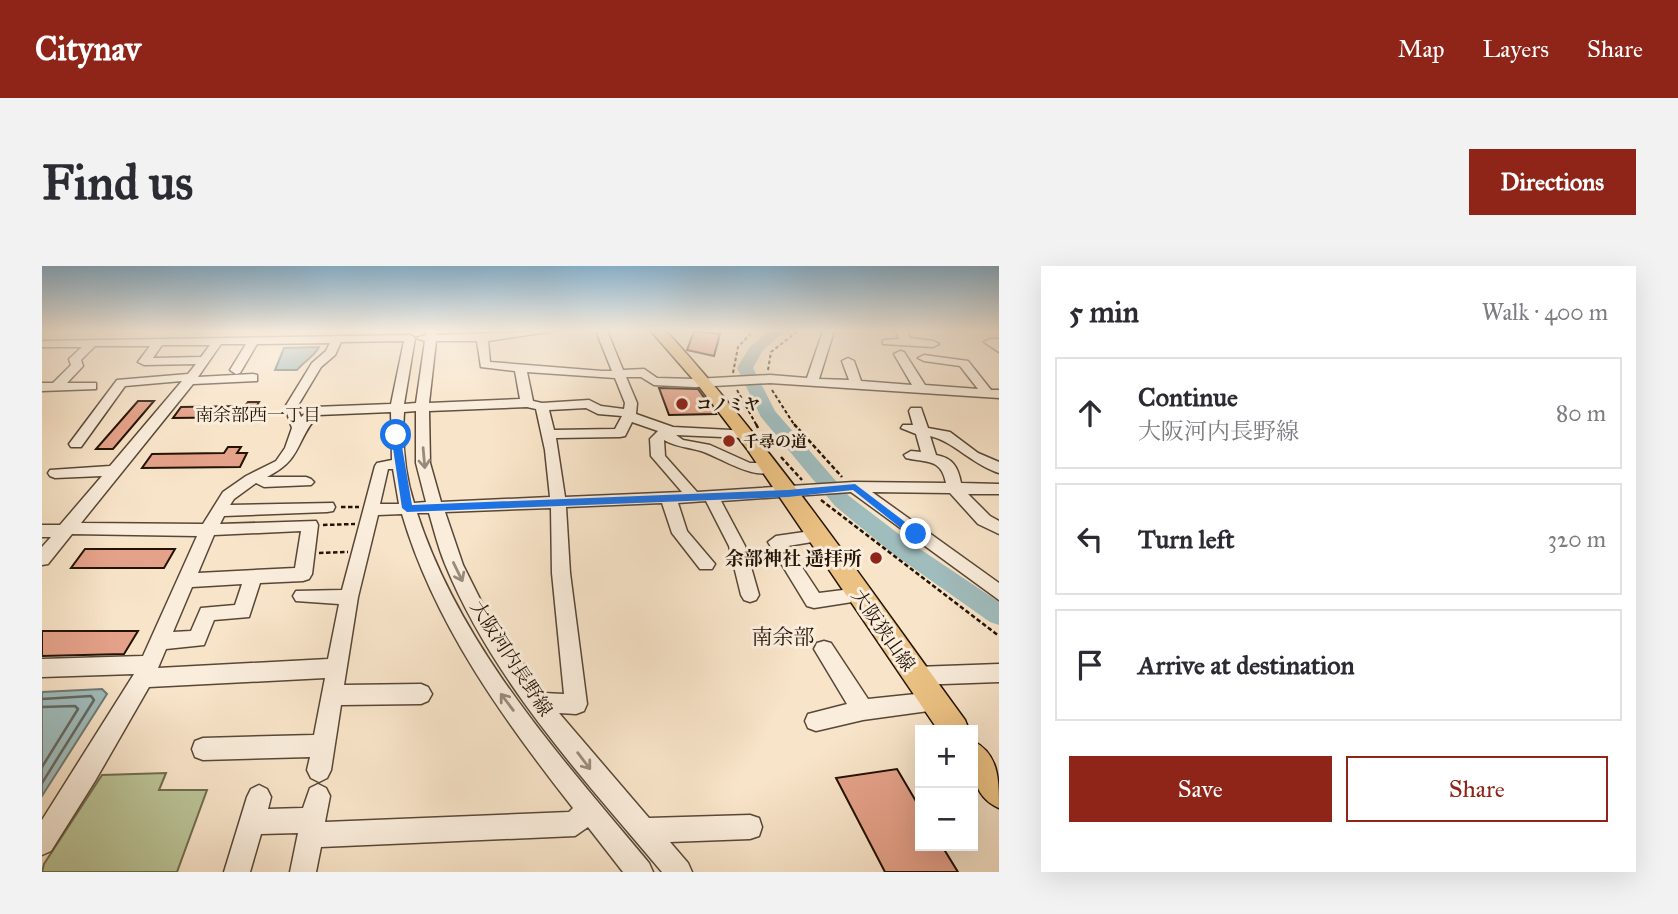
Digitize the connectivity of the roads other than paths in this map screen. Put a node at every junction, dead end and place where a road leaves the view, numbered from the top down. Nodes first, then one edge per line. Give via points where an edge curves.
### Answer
1 (75, 359) edge
2 (146, 359) edge
3 (241, 359) edge
4 (323, 359) edge
5 (406, 359) edge
6 (429, 359) edge
7 (484, 359) edge
8 (524, 359) edge
9 (612, 359) edge
10 (684, 359) edge
11 (819, 359) edge
12 (903, 359) edge
13 (204, 360) joint
14 (848, 360) dead end
15 (237, 365) dead end
16 (522, 368) junction
17 (889, 368) dead end
18 (909, 369) junction
19 (942, 372) junction
20 (618, 374) junction
21 (253, 378) dead end
22 (191, 379) junction
23 (812, 381) junction
24 (705, 382) junction
25 (856, 384) junction
26 (90, 385) dead end
27 (42, 387) edge
28 (56, 387) junction
29 (920, 388) junction
30 (586, 390) junction
31 (994, 395) edge
32 (527, 403) junction
33 (423, 407) junction
34 (542, 407) junction
35 (397, 409) junction
36 (916, 411) dead end
37 (629, 415) junction
38 (299, 428) junction
39 (915, 429) junction
40 (665, 431) junction
41 (548, 434) junction
42 (745, 434) junction
43 (76, 444) dead end
44 (911, 455) dead end
45 (930, 459) junction
46 (399, 463) junction
47 (770, 468) junction
48 (999, 468) edge
49 (115, 471) junction
50 (55, 473) dead end
51 (257, 476) junction
52 (852, 487) junction
53 (955, 489) junction
54 (999, 489) edge
55 (788, 493) junction
56 (710, 495) junction
57 (692, 496) junction
58 (668, 497) junction
59 (558, 501) junction
60 (407, 508) junction
61 (436, 508) junction
62 (219, 511) junction
63 (313, 512) junction
64 (370, 513) junction
65 (999, 528) edge
66 (66, 529) junction
67 (208, 530) junction
68 (42, 531) edge
69 (818, 536) junction
70 (42, 559) edge
71 (706, 564) dead end
72 (253, 577) junction
73 (185, 581) junction
74 (999, 593) edge
75 (750, 595) dead end
76 (859, 595) junction
77 (302, 596) dead end
78 (349, 597) junction
79 (159, 641) junction
80 (824, 649) dead end
81 (42, 668) edge
82 (335, 668) junction
83 (146, 671) junction
84 (999, 673) edge
85 (916, 676) junction
86 (421, 694) dead end
87 (334, 695) junction
88 (935, 702) junction
89 (539, 703) junction
90 (863, 710) junction
91 (816, 721) dead end
92 (951, 725) edge
93 (322, 746) junction
94 (203, 749) dead end
95 (978, 762) edge
96 (319, 770) dead end
97 (999, 792) edge
98 (259, 797) dead end
99 (588, 808) junction
100 (314, 817) junction
101 (252, 822) junction
102 (750, 827) dead end
103 (643, 831) junction
104 (42, 842) edge
105 (674, 870) edge
106 (237, 872) edge
107 (303, 872) edge
108 (640, 872) edge

1 - 28 street via 77,366
2 - 13 street
3 - 15 street
4 - 38 street via 291,407
5 - 35 street, 大阪河内長野線
6 - 33 street, 大阪河内長野線
7 - 16 street via 485,365
8 - 16 street
9 - 20 street
10 - 24 main road, 大阪狭山線
11 - 23 street
12 - 18 street
13 - 22 street
14 - 25 street
16 - 30 street
16 - 32 street
17 - 18 street
18 - 29 street
19 - 29 street
19 - 31 street
19 - 31 street via 964,363
20 - 24 street via 644,373 654,381
20 - 30 street
20 - 37 street via 629,392
21 - 22 street
22 - 43 street via 121,383
22 - 49 street
23 - 24 street
23 - 25 street
24 - 42 main road, 大阪狭山線
25 - 29 street
26 - 28 street
27 - 28 street
30 - 34 street
30 - 37 street via 598,410
32 - 33 street
32 - 34 street
33 - 35 street
33 -> 61 street, 大阪河内長野線 via 423,464
34 - 41 street
35 - 38 street via 314,411
35 - 46 street, 大阪河内長野線
36 - 39 street
37 - 40 street
37 - 41 street via 620,433
38 - 51 street via 288,457
39 - 45 street
39 - 48 street via 946,435 973,456
40 - 42 street
40 - 47 street via 679,443 705,448 748,467
40 - 57 street via 655,444 660,459
41 - 59 street
42 - 47 main road, 大阪狭山線
44 - 45 street
45 - 53 street via 943,461 951,470
46 - 60 street, 大阪河内長野線
46 - 64 street via 383,466
47 - 55 main road, 大阪狭山線
49 - 50 street
49 - 66 street
51 - 62 street via 228,496
51 - 63 street via 264,482 309,483
52 - 53 street
52 - 55 street
52 - 74 street
53 - 54 street
53 - 65 street
55 - 56 street
55 - 69 main road, 大阪狭山線
56 - 57 street
56 - 75 street via 737,546
57 - 58 street
58 - 59 street
58 - 71 street via 680,533
59 - 61 street
59 - 89 street via 576,704
60 - 61 street
60 - 64 street
99 -> 60 street, 大阪河内長野線 via 494,685 436,586
61 -> 89 street, 大阪河内長野線 via 454,564
62 - 63 street via 268,502
62 - 67 street
63 - 67 street
63 - 72 street via 303,574
64 - 78 street
66 - 67 street
66 - 68 street
66 - 70 street
67 - 73 street
69 - 76 main road, 大阪狭山線
69 - 76 street via 776,542 814,601
72 - 73 street
72 - 79 street via 242,612 208,613 197,639
73 - 79 street
76 - 85 main road, 大阪狭山線
77 - 78 street
78 - 82 street
79 - 83 street
80 - 90 street
81 - 83 street
82 - 83 street
82 - 87 street
83 - 104 street
84 - 85 street
85 - 88 main road, 大阪狭山線
86 - 87 street
87 - 93 street
88 - 90 street
88 - 92 main road, 大阪狭山線
89 -> 103 street, 大阪河内長野線
90 - 91 street
93 - 94 street
93 - 96 street
95 - 97 main road
98 - 101 street
99 - 100 street via 575,824
99 - 108 street, 大阪河内長野線
100 - 101 street
100 - 107 street
101 - 106 street
102 - 103 street
103 - 105 street, 大阪河内長野線

